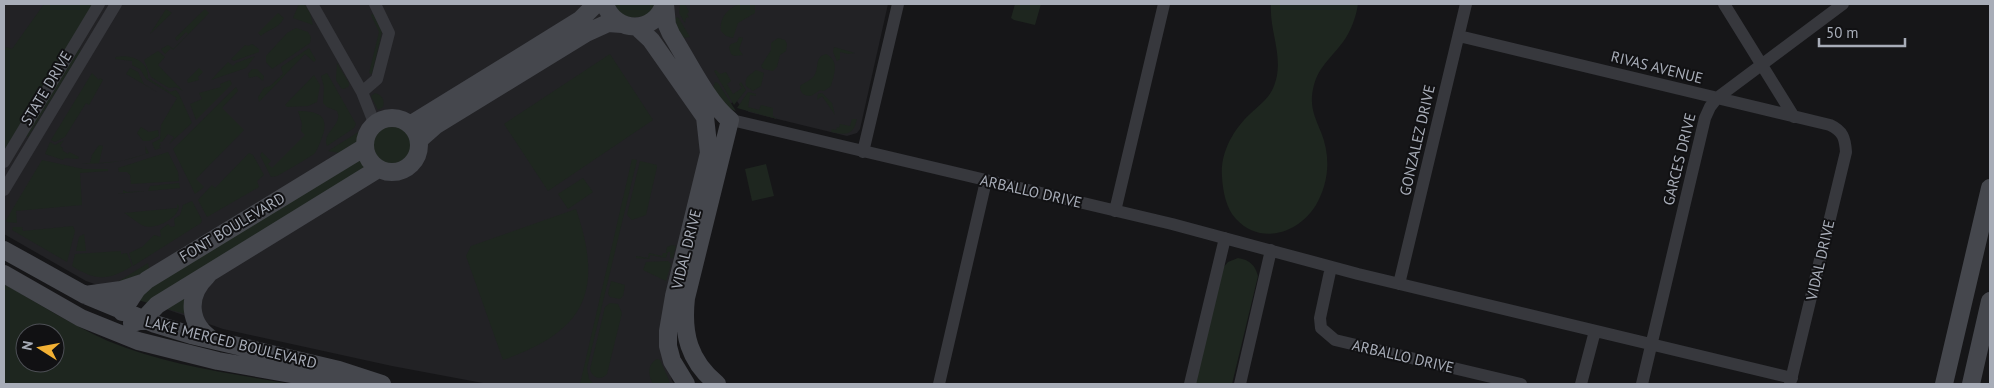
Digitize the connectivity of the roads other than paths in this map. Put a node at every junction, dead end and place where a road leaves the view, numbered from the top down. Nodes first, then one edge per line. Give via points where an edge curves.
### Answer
1 (99, 4) edge
2 (116, 4) edge
3 (312, 4) edge
4 (375, 4) edge
5 (596, 4) edge
6 (605, 4) edge
7 (665, 4) edge
8 (898, 4) edge
9 (1164, 4) edge
10 (1466, 4) edge
11 (1724, 4) edge
12 (1843, 4) edge
13 (630, 26) junction
14 (1459, 36) junction
15 (1762, 65) junction
16 (362, 92) junction
17 (1718, 98) junction
18 (701, 111) junction
19 (1794, 117) junction
20 (730, 120) junction
21 (375, 125) junction
22 (410, 125) junction
23 (1844, 136) joint
24 (419, 140) junction
25 (365, 147) junction
26 (863, 152) junction
27 (4, 162) edge
28 (378, 169) junction
29 (986, 181) junction
30 (1990, 188) edge
31 (4, 190) edge
32 (1115, 211) junction
33 (1225, 238) junction
34 (4, 250) edge
35 (1271, 250) junction
36 (1331, 267) junction
37 (214, 269) junction
38 (4, 274) edge
39 (146, 280) junction
40 (1399, 284) junction
41 (85, 295) junction
42 (1990, 301) edge
43 (677, 316) junction
44 (132, 318) junction
45 (108, 330) junction
46 (1595, 331) junction
47 (138, 341) junction
48 (216, 341) junction
49 (1651, 344) junction
50 (1791, 381) edge
51 (348, 384) edge
52 (382, 384) edge
53 (686, 384) edge
54 (717, 384) edge
55 (939, 384) edge
56 (1190, 384) edge
57 (1240, 384) edge
58 (1521, 384) edge
59 (1581, 384) edge
60 (1642, 384) edge
61 (1944, 384) edge
62 (1971, 384) edge

1 - 27 street, STATE DRIVE
2 - 31 street, STATE DRIVE
3 - 16 street
4 - 16 street via 389,33 377,79
5 - 22 street via 580,20
6 - 13 street via 610,15
7 - 13 street via 654,20
7 - 20 street via 671,34 712,100
8 - 26 street
9 - 32 street
10 - 14 street, GONZALEZ DRIVE
11 - 15 street
12 - 15 street, GARCES DRIVE
13 - 18 street via 654,44
13 - 24 street via 608,23 586,33 436,125
14 - 17 street, RIVAS AVENUE
14 - 40 street, GONZALEZ DRIVE
15 - 17 street, GARCES DRIVE
15 - 19 street
16 - 21 street
17 - 19 street, RIVAS AVENUE
17 - 49 street, GARCES DRIVE via 1705,118
18 - 20 street, ARBALLO DRIVE
18 - 43 street, VIDAL DRIVE via 708,130 709,153
19 - 23 street, RIVAS AVENUE via 1830,125
20 - 26 street, ARBALLO DRIVE
20 - 43 street, VIDAL DRIVE via 686,298
21 - 22 street via 392,118
21 - 25 street
22 - 24 street
23 - 50 street, VIDAL DRIVE via 1846,152
24 - 28 street via 418,154 405,169 392,172
25 - 28 street via 369,160
25 - 39 street, FONT BOULEVARD
26 - 29 street, ARBALLO DRIVE
28 - 37 street, FONT BOULEVARD
29 - 32 street, ARBALLO DRIVE
29 - 55 street
30 - 61 street
32 - 33 street, ARBALLO DRIVE
33 - 35 street, ARBALLO DRIVE
33 - 56 street
34 - 41 street, LAKE MERCED BOULEVARD
35 - 36 street, ARBALLO DRIVE
35 - 57 street
36 - 40 street, ARBALLO DRIVE
36 - 58 street, ARBALLO DRIVE via 1320,318 1322,328 1334,340
37 - 44 street, FONT BOULEVARD
37 - 48 street via 197,289 193,308 198,326
38 - 45 street, LAKE MERCED BOULEVARD
39 - 41 street via 121,290
39 - 44 street, FONT BOULEVARD via 137,289
40 - 46 street, ARBALLO DRIVE
41 - 44 street, LAKE MERCED BOULEVARD
42 - 62 street
43 - 53 street, VIDAL DRIVE via 668,346 672,361
43 - 54 street, VIDAL DRIVE via 699,366
44 - 45 street, FONT BOULEVARD
44 - 47 street
44 - 48 street, LAKE MERCED BOULEVARD
45 - 47 street, LAKE MERCED BOULEVARD
46 - 49 street, ARBALLO DRIVE
46 - 59 street
47 - 51 street, LAKE MERCED BOULEVARD via 218,361
48 - 52 street, LAKE MERCED BOULEVARD via 290,357
49 - 50 street, ARBALLO DRIVE
49 - 60 street, GARCES DRIVE

